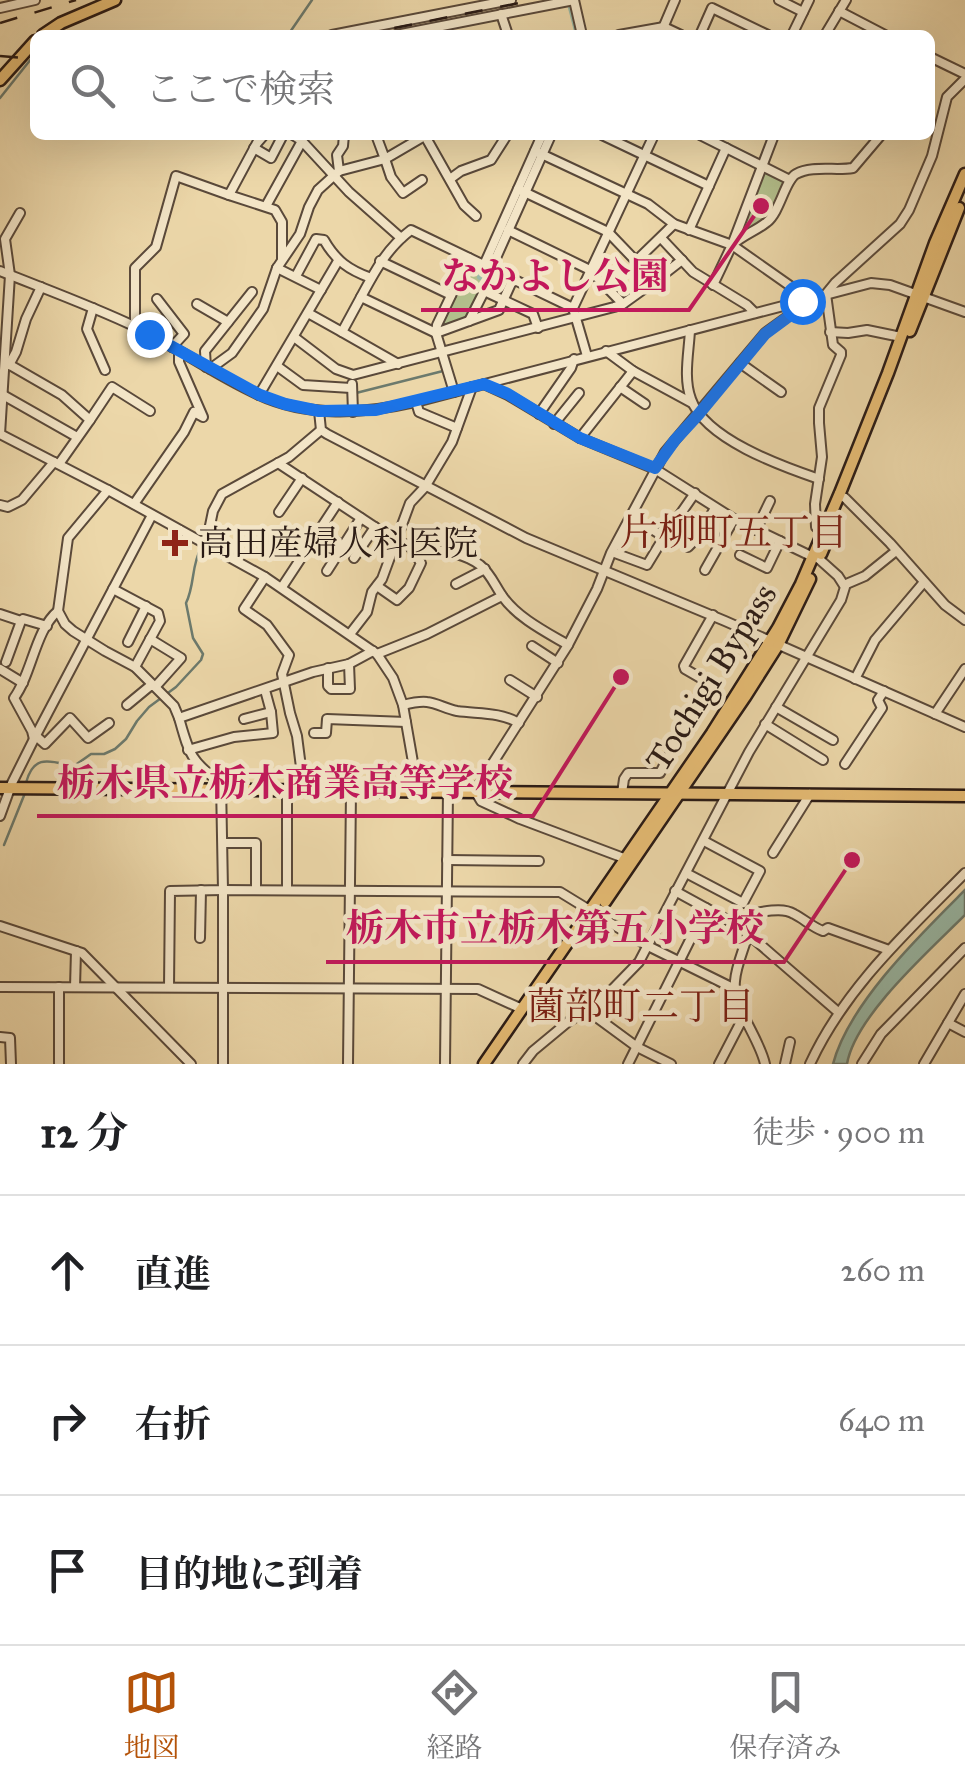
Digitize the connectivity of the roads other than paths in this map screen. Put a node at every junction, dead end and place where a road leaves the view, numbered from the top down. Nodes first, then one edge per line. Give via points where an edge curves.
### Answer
1 (36, 0) edge
2 (115, 0) edge
3 (511, 0) edge
4 (574, 0) edge
5 (674, 0) edge
6 (779, 0) edge
7 (809, 0) edge
8 (846, 0) edge
9 (5, 4) edge
10 (712, 4) edge
11 (839, 11) junction
12 (804, 12) junction
13 (501, 14) junction
14 (465, 22) junction
15 (50, 30) edge
16 (358, 30) edge
17 (423, 30) edge
18 (467, 30) edge
19 (506, 30) edge
20 (581, 30) edge
21 (662, 30) edge
22 (702, 30) edge
23 (759, 30) edge
24 (795, 30) edge
25 (828, 30) edge
26 (875, 30) edge
27 (30, 48) edge
28 (935, 60) edge
29 (0, 61) edge
30 (14, 63) junction
31 (965, 76) edge
32 (0, 80) edge
33 (251, 140) edge
34 (260, 140) edge
35 (280, 140) edge
36 (298, 140) edge
37 (302, 140) edge
38 (343, 140) edge
39 (378, 140) edge
40 (417, 140) edge
41 (429, 140) edge
42 (505, 140) edge
43 (541, 140) edge
44 (548, 140) edge
45 (612, 140) edge
46 (652, 140) edge
47 (710, 140) edge
48 (772, 140) edge
49 (877, 140) edge
50 (255, 146) junction
51 (726, 148) junction
52 (539, 153) junction
53 (644, 155) junction
54 (385, 159) junction
55 (761, 164) junction
56 (336, 174) junction
57 (965, 174) edge
58 (450, 179) junction
59 (422, 180) dead end
60 (790, 180) junction
61 (709, 186) junction
62 (522, 191) junction
63 (965, 193) edge
64 (626, 194) junction
65 (229, 195) junction
66 (266, 206) junction
67 (20, 213) dead end
68 (476, 216) dead end
69 (674, 224) junction
70 (508, 230) junction
71 (689, 230) junction
72 (608, 232) junction
73 (400, 238) junction
74 (661, 238) junction
75 (732, 245) junction
76 (282, 258) junction
77 (469, 258) junction
78 (682, 260) junction
79 (338, 261) junction
80 (380, 261) junction
81 (636, 261) junction
82 (277, 268) junction
83 (490, 268) junction
84 (590, 270) junction
85 (0, 271) edge
86 (10, 275) junction
87 (296, 276) junction
88 (371, 278) junction
89 (513, 279) junction
90 (654, 280) junction
91 (713, 285) junction
92 (42, 288) junction
93 (321, 290) junction
94 (484, 291) junction
95 (252, 292) dead end
96 (452, 294) junction
97 (826, 294) junction
98 (361, 296) junction
99 (920, 296) junction
100 (156, 299) dead end
101 (503, 300) junction
102 (802, 301) junction
103 (197, 304) dead end
104 (623, 304) junction
105 (93, 308) junction
106 (965, 312) edge
107 (308, 313) junction
108 (575, 313) junction
109 (754, 313) junction
110 (228, 322) junction
111 (469, 322) junction
112 (135, 327) junction
113 (538, 328) junction
114 (690, 330) junction
115 (342, 332) junction
116 (436, 332) junction
117 (830, 332) junction
118 (294, 337) junction
119 (901, 337) junction
120 (176, 349) junction
121 (606, 351) junction
122 (443, 353) junction
123 (587, 356) junction
124 (574, 359) junction
125 (740, 363) junction
126 (398, 364) junction
127 (8, 365) junction
128 (277, 366) junction
129 (208, 368) junction
130 (106, 370) dead end
131 (633, 371) junction
132 (353, 375) junction
133 (484, 384) junction
134 (472, 387) junction
135 (620, 387) junction
136 (351, 388) junction
137 (454, 392) junction
138 (781, 392) dead end
139 (578, 393) dead end
140 (3, 395) junction
141 (260, 395) junction
142 (416, 402) junction
143 (645, 404) dead end
144 (692, 404) junction
145 (150, 411) dead end
146 (319, 411) junction
147 (353, 412) junction
148 (540, 414) junction
149 (698, 415) junction
150 (90, 420) junction
151 (554, 424) junction
152 (458, 428) junction
153 (322, 430) junction
154 (0, 434) edge
155 (77, 437) junction
156 (580, 438) junction
157 (56, 463) junction
158 (278, 463) junction
159 (655, 468) junction
160 (302, 478) junction
161 (819, 479) junction
162 (426, 486) junction
163 (108, 490) junction
164 (695, 493) junction
165 (845, 498) junction
166 (770, 501) dead end
167 (338, 502) junction
168 (134, 504) junction
169 (0, 506) edge
170 (714, 508) junction
171 (279, 512) dead end
172 (152, 515) junction
173 (631, 516) junction
174 (679, 516) dead end
175 (361, 518) junction
176 (734, 519) junction
177 (376, 527) junction
178 (319, 530) junction
179 (756, 530) junction
180 (823, 533) junction
181 (780, 540) junction
182 (396, 541) junction
183 (206, 546) junction
184 (342, 546) junction
185 (688, 547) dead end
186 (412, 548) junction
187 (896, 551) junction
188 (612, 552) junction
189 (740, 555) dead end
190 (354, 558) dead end
191 (816, 558) junction
192 (484, 569) junction
193 (705, 570) dead end
194 (327, 571) dead end
195 (605, 571) junction
196 (265, 577) junction
197 (924, 582) junction
198 (456, 584) dead end
199 (844, 585) junction
200 (377, 586) junction
201 (282, 587) junction
202 (112, 589) junction
203 (502, 596) junction
204 (146, 606) junction
205 (58, 611) junction
206 (0, 614) edge
207 (713, 616) junction
208 (965, 620) edge
209 (21, 621) junction
210 (47, 626) junction
211 (350, 634) junction
212 (86, 638) junction
213 (150, 639) junction
214 (128, 642) dead end
215 (774, 643) junction
216 (0, 644) edge
217 (568, 645) junction
218 (532, 646) dead end
219 (11, 648) junction
220 (375, 653) junction
221 (806, 657) junction
222 (558, 662) junction
223 (348, 664) junction
224 (3, 666) edge
225 (134, 667) junction
226 (328, 668) junction
227 (965, 668) edge
228 (855, 678) junction
229 (510, 680) dead end
230 (24, 682) junction
231 (285, 683) junction
232 (156, 686) junction
233 (265, 690) junction
234 (884, 691) junction
235 (536, 697) junction
236 (127, 705) dead end
237 (403, 705) junction
238 (776, 707) junction
239 (271, 712) junction
240 (934, 714) junction
241 (179, 718) junction
242 (244, 719) dead end
243 (109, 722) dead end
244 (406, 722) junction
245 (520, 722) junction
246 (766, 724) junction
247 (965, 727) edge
248 (314, 733) dead end
249 (35, 738) junction
250 (832, 740) dead end
251 (188, 750) junction
252 (823, 760) dead end
253 (845, 764) dead end
254 (302, 774) dead end
255 (5, 788) edge
256 (223, 790) junction
257 (287, 790) junction
258 (351, 791) junction
259 (418, 791) junction
260 (448, 791) junction
261 (475, 791) junction
262 (622, 793) junction
263 (676, 793) junction
264 (726, 794) junction
265 (810, 794) junction
266 (965, 796) edge
267 (0, 816) edge
268 (704, 841) junction
269 (223, 843) junction
270 (773, 853) dead end
271 (447, 860) junction
272 (629, 860) junction
273 (539, 861) dead end
274 (965, 872) edge
275 (686, 873) junction
276 (201, 890) junction
277 (223, 890) junction
278 (256, 890) junction
279 (287, 890) junction
280 (350, 891) junction
281 (446, 892) junction
282 (676, 892) junction
283 (706, 908) junction
284 (594, 912) junction
285 (0, 926) edge
286 (740, 927) junction
287 (748, 934) junction
288 (200, 938) dead end
289 (648, 946) junction
290 (965, 948) edge
291 (889, 950) junction
292 (76, 951) junction
293 (679, 962) junction
294 (0, 987) edge
295 (59, 987) junction
296 (75, 987) junction
297 (170, 987) junction
298 (116, 988) junction
299 (222, 988) junction
300 (349, 989) junction
301 (446, 989) junction
302 (735, 989) junction
303 (965, 994) edge
304 (522, 1009) junction
305 (588, 1011) junction
306 (838, 1012) junction
307 (744, 1016) junction
308 (948, 1023) junction
309 (965, 1032) edge
310 (0, 1038) edge
311 (790, 1042) dead end
312 (637, 1047) junction
313 (10, 1064) edge
314 (58, 1064) edge
315 (192, 1064) edge
316 (222, 1064) edge
317 (348, 1064) edge
318 (445, 1064) edge
319 (484, 1064) edge
320 (492, 1064) edge
321 (524, 1064) edge
322 (628, 1064) edge
323 (671, 1064) edge
324 (719, 1064) edge
325 (765, 1064) edge
326 (784, 1064) edge
327 (810, 1064) edge
328 (862, 1064) edge
329 (924, 1064) edge

1 - 9 street
2 - 15 main road
3 - 16 street
4 - 13 street
4 - 20 street
5 - 21 street
6 - 12 street
7 - 12 street
8 - 11 street
10 - 22 street
10 - 23 street
11 - 25 street
11 - 26 street
12 - 24 street
13 - 14 street
13 - 19 street
14 - 17 street
14 - 18 street
27 - 30 main road
28 - 31 street
29 - 30 street
30 - 32 main road
31 - 97 street via 947,97 909,210
33 - 50 street
34 - 50 street
35 - 50 street via 271,158
36 - 66 street
37 - 56 street
38 - 56 street
39 - 54 street
40 - 54 street
41 - 58 street
42 - 58 street via 491,160
43 - 52 street
44 - 52 street
45 - 53 street
46 - 53 street
47 - 51 street
48 - 55 street
49 - 60 street via 853,168 798,172
50 - 65 street
51 - 55 street
51 - 61 street
52 - 62 street
52 - 64 street
53 - 61 street
53 - 64 street
54 - 56 street
54 - 59 street via 402,192
55 - 60 street
55 - 75 street
56 - 73 street
56 - 76 street via 318,190
57 - 99 main road, Tochigi Bypass
58 - 68 street
60 - 75 street via 769,221
61 - 71 street
62 - 70 street
62 - 72 street
62 - 83 street
63 - 99 main road, Tochigi Bypass
64 - 69 street
64 - 72 street
65 - 66 street
65 - 112 street via 176,176 156,247 135,268
66 - 76 street via 282,222
67 - 86 street via 4,239
69 - 71 street
69 - 74 street
70 - 83 street
70 - 84 street
71 - 75 street
72 - 81 street
72 - 84 street
73 - 77 street via 411,230
73 - 80 street
74 - 78 street
74 - 81 street
75 - 91 street
75 - 102 street
76 - 82 street
77 - 83 street
77 - 96 street
78 - 90 street
78 - 91 street
79 - 87 street via 316,238
79 - 88 street
79 - 93 street
80 - 88 street
80 - 96 street
81 - 90 street
82 - 87 street
82 - 129 street via 263,309 232,353
83 - 89 street
83 - 94 street
84 - 104 street
84 - 108 street
85 - 86 street
86 - 92 street
86 - 127 street
87 - 93 street
88 - 98 street
89 - 101 street
89 - 108 street
90 - 104 street
91 - 109 street
92 - 105 street
92 - 127 street
93 - 107 street
94 - 101 street
94 - 111 street
95 - 110 street
96 - 116 street
97 - 99 street via 878,282
97 - 102 street
97 - 117 street
98 - 115 street
98 - 116 street
99 - 106 street
99 - 119 main road, Tochigi Bypass
99 - 165 main road, Tochigi Bypass
100 - 120 street via 184,334
101 - 111 street via 498,310
101 - 113 street via 533,314
102 - 109 street
102 - 125 street
103 - 110 street
104 - 108 street
105 - 112 street
105 - 130 street via 87,328
107 - 115 street
107 - 118 street
108 - 113 street
108 - 123 street
109 - 114 street
110 - 129 street via 204,351
111 - 116 street
112 - 120 street
113 - 122 street
114 - 121 street
114 - 144 street
115 - 126 street
116 - 122 street
117 - 119 street
117 - 161 street via 841,355 820,408
118 - 128 street
118 - 132 street
119 - 180 main road, Tochigi Bypass
120 - 129 street
120 - 168 street via 203,417 194,412
121 - 123 street
121 - 131 street
122 - 126 street
122 - 137 street
123 - 124 street
124 - 133 street
124 - 148 street
125 - 138 street
125 - 149 street
126 - 132 street
127 - 140 street
127 - 150 street via 62,394
128 - 136 street via 303,385
128 - 141 street
129 - 141 street
131 - 135 street
131 - 144 street
132 - 136 street
133 - 134 street
133 - 148 street
134 - 137 street
134 - 152 street
135 - 143 street
135 - 156 street
136 - 147 street
137 - 142 street
139 - 151 street
140 - 154 street
140 - 155 street
141 - 146 street
142 - 147 street
142 - 152 street via 420,412
144 - 149 street
145 - 150 street via 112,387
146 - 147 street
146 - 153 street
148 - 151 street
149 - 159 street
149 - 161 street via 780,466
150 - 155 street
151 - 156 street
152 - 162 street
153 - 158 street
153 - 162 street
154 - 157 street
155 - 157 street
156 - 159 street
157 - 163 street
157 - 169 street via 22,500
158 - 160 street
158 - 183 street via 222,494
159 - 164 street
159 - 173 street
160 - 167 street
160 - 171 street
161 - 180 street via 816,527
162 - 182 street via 410,503
162 - 195 street
163 - 168 street
163 - 205 street via 68,538
164 - 170 street
164 - 174 street
165 - 187 street
165 - 191 main road, Tochigi Bypass
166 - 179 street
167 - 175 street
167 - 178 street
168 - 172 street
170 - 176 street
170 - 185 street
172 - 183 street
172 - 202 street
173 - 188 street
173 - 188 street via 664,537 647,565
175 - 177 street
175 - 184 street
176 - 179 street
176 - 193 street
177 - 182 street
177 - 190 street
178 - 184 street
178 - 201 street
179 - 181 street
180 - 191 main road, Tochigi Bypass
181 - 189 street via 766,568
181 - 191 street
182 - 186 street
182 - 200 street
183 - 196 street
184 - 194 street
186 - 192 street via 450,551
186 - 200 street via 421,563 409,588 397,600
187 - 197 street
187 - 199 street
188 - 195 street
191 - 199 street
191 - 215 main road, Tochigi Bypass
192 - 198 street
192 - 203 street
195 - 207 street
195 - 217 street
196 - 201 street
196 - 231 street via 244,609 267,625 289,655
197 - 208 street
197 - 228 street via 875,640
199 - 221 street
200 - 211 street
201 - 211 street
202 - 204 street
202 - 212 street
203 - 217 street
203 - 220 street
204 - 213 street via 160,620
204 - 214 street
205 - 210 street
205 - 212 street
206 - 209 street
207 - 215 street
207 - 262 street via 684,666 706,686 660,772 628,773
209 - 210 street
209 - 219 street
210 - 230 street
211 - 220 street
212 - 225 street
212 - 249 street
213 - 225 street
213 - 232 street via 181,658
215 - 221 street
215 - 263 main road, Tochigi Bypass
216 - 219 street
217 - 222 street
218 - 222 street
219 - 224 street
220 - 223 street
220 - 237 street
221 - 228 street
221 - 238 street
222 - 235 street
223 - 226 street
223 - 226 street via 350,689 331,689
224 - 230 street
225 - 232 street
226 - 231 street
227 - 240 street
228 - 234 street
229 - 235 street
230 - 249 street via 14,698
231 - 233 street
231 - 254 street
232 - 236 street
232 - 241 street
233 - 239 street
233 - 241 street
234 - 240 street
234 - 253 street via 882,708
235 - 245 street
237 - 244 street
237 - 245 street via 422,701
238 - 246 street
238 - 250 street
239 - 242 street
239 - 251 street via 273,732
240 - 247 street
241 - 251 street
243 - 249 street via 88,738 70,718 45,744
244 - 248 street via 327,720 326,733
244 - 259 street
245 - 261 street
246 - 252 street
246 - 264 street
249 - 255 street
251 - 256 street
255 - 256 main road
255 - 267 street
256 - 257 main road
256 - 269 street
257 - 258 main road
257 - 279 street
258 - 259 main road
258 - 280 street
259 - 260 main road
260 - 261 main road
260 - 271 street
261 - 262 main road
261 - 272 street via 480,801 520,819
262 - 263 main road
263 - 264 main road
263 - 272 main road, Tochigi Bypass
264 - 265 main road
264 - 268 street
265 - 266 main road
265 - 270 street
268 - 275 street
268 - 275 street via 760,871 743,903
269 - 277 street
269 - 278 street via 256,843
271 - 273 street
271 - 281 street
272 - 284 main road, Tochigi Bypass
274 - 291 street
275 - 282 street
276 - 277 street
276 - 288 street
276 - 297 street via 170,891
277 - 278 street
277 - 299 street
278 - 279 street
279 - 280 street
280 - 281 street
280 - 300 street
281 - 284 street via 560,892
281 - 301 street
282 - 283 street
282 - 289 street
283 - 286 street
283 - 293 street
284 - 289 street
284 - 304 main road, Tochigi Bypass
284 - 320 main road, Tochigi Bypass
285 - 292 street
286 - 287 street
286 - 291 street via 752,913 783,910 823,931
287 - 302 street
287 - 306 street
289 - 293 street
289 - 305 street
290 - 328 street
291 - 306 street
292 - 296 street
292 - 298 street
293 - 302 street
293 - 312 street
294 - 295 street
295 - 296 street
295 - 314 street
296 - 298 street
297 - 298 street
297 - 299 street
298 - 315 street
299 - 300 street
299 - 316 street
300 - 301 street
300 - 317 street
301 - 304 street via 481,990
301 - 318 street
302 - 307 street
303 - 308 street
304 - 319 main road, Tochigi Bypass
305 - 312 street
305 - 321 street
306 - 327 street
307 - 324 street
307 - 325 street
308 - 309 street
308 - 329 street
310 - 313 street via 10,1038
311 - 326 street
312 - 322 street
312 - 323 street

